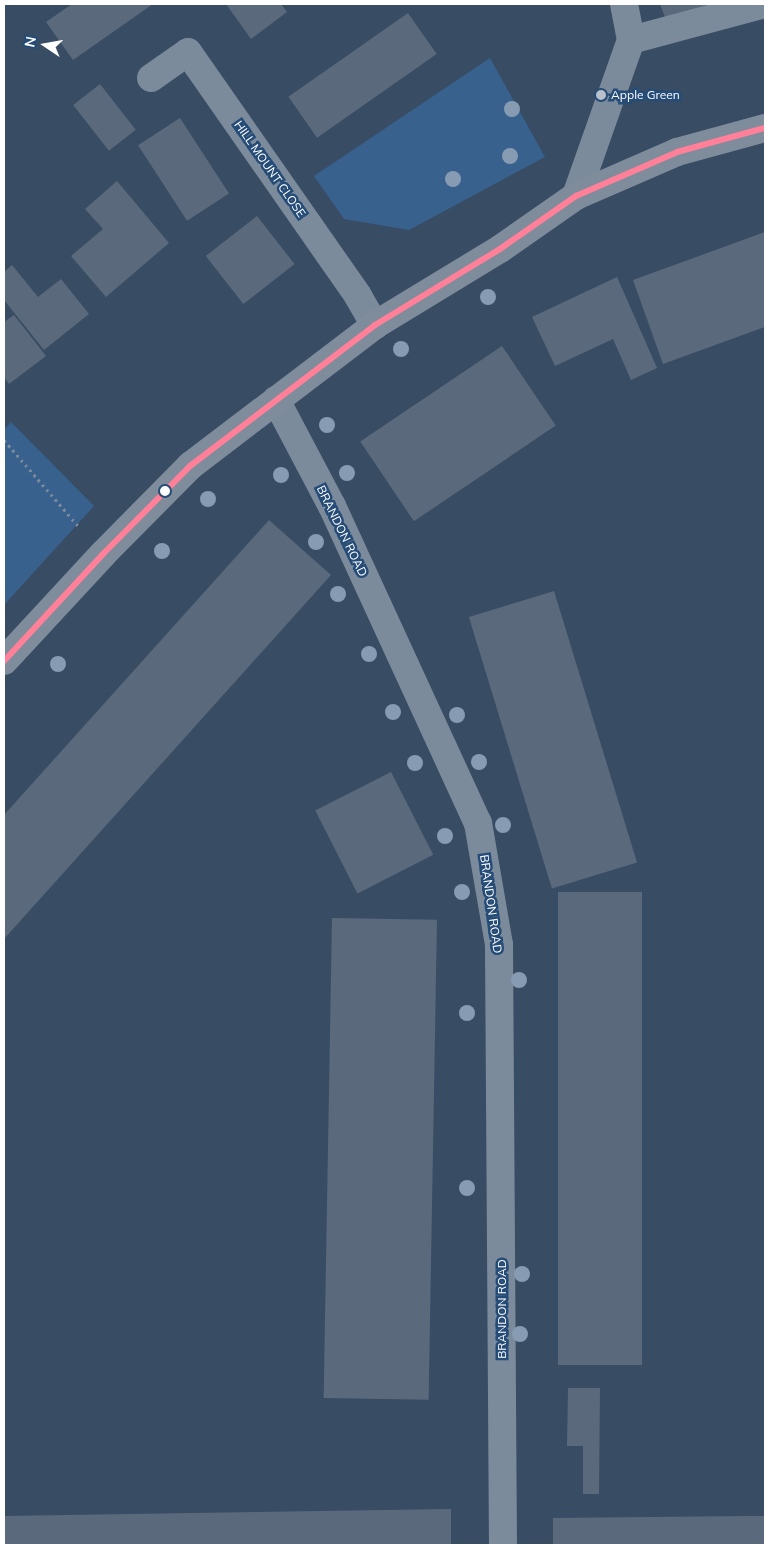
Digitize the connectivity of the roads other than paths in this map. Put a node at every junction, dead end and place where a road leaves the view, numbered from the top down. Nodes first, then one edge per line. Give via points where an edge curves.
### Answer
1 (624, 4) edge
2 (765, 4) edge
3 (631, 40) junction
4 (151, 78) dead end
5 (765, 128) edge
6 (576, 196) junction
7 (375, 325) junction
8 (276, 400) junction
9 (4, 661) edge
10 (503, 1545) edge

1 - 3 street
2 - 3 street
3 - 6 street
4 - 7 street, HILL MOUNT CLOSE via 188,52
5 - 6 highway via 677,152
6 - 7 highway via 500,249
7 - 8 highway
8 - 9 highway via 190,466 102,554
8 - 10 street, BRANDON ROAD via 332,506 478,823 499,945

